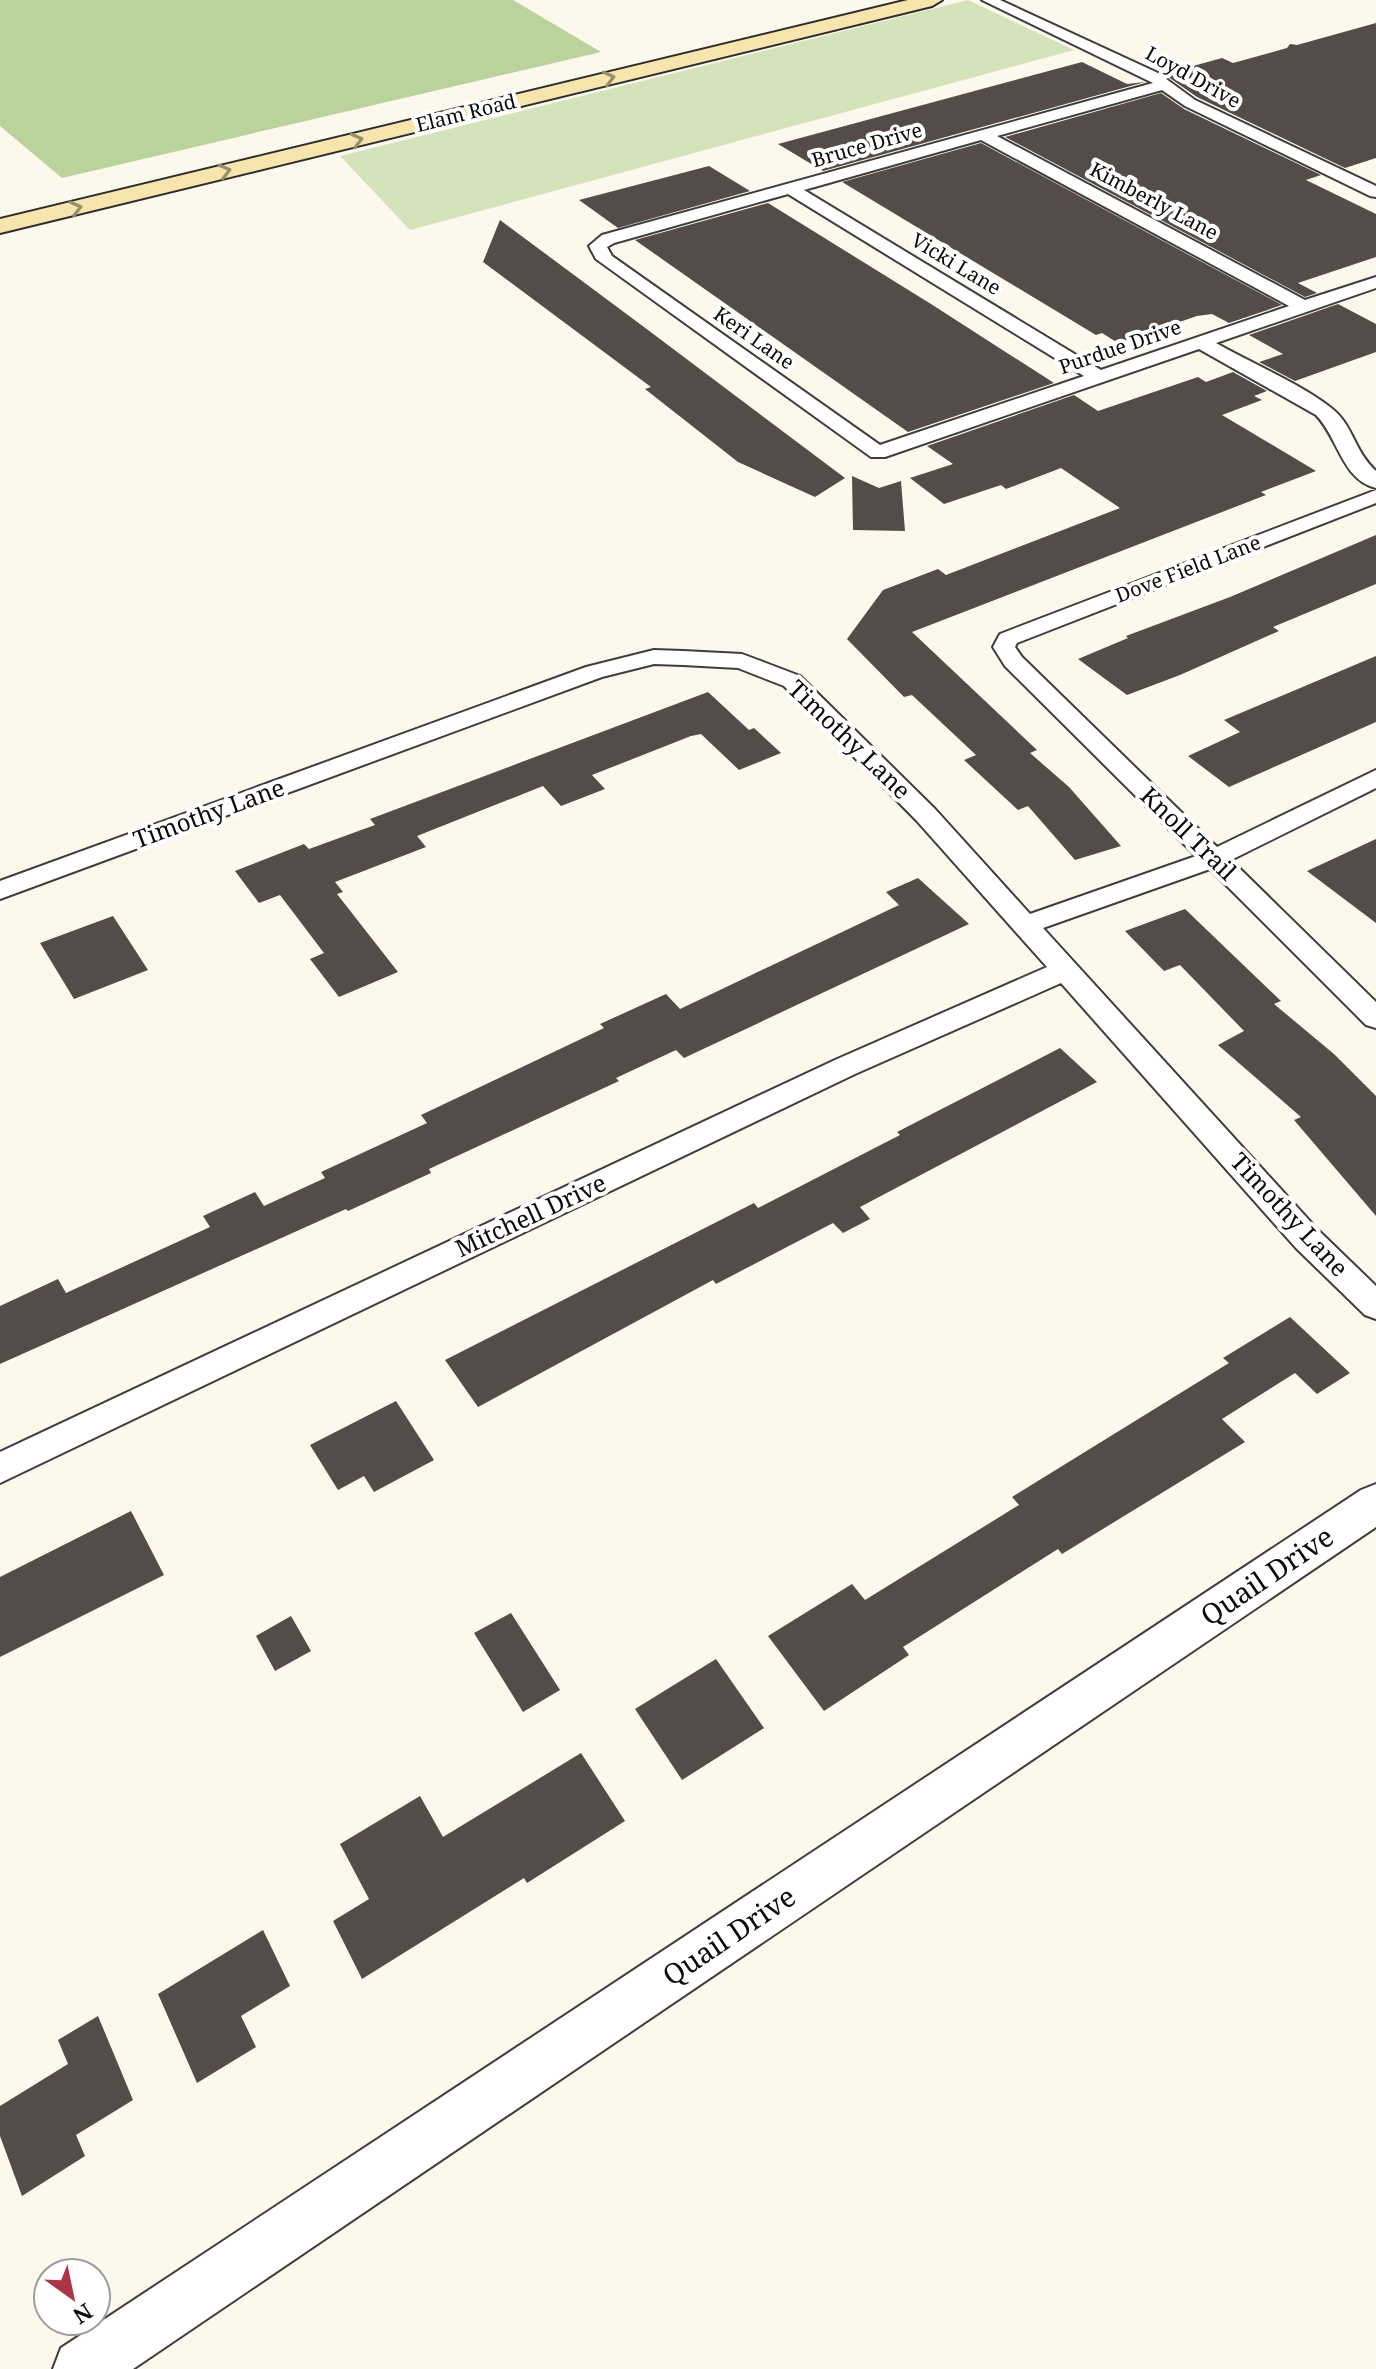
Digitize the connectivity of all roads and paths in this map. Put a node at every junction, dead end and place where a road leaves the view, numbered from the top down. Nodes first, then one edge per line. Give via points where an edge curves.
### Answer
1 (932, 0) edge
2 (989, 0) edge
3 (853, 6) edge
4 (657, 45) dead end
5 (1163, 85) junction
6 (398, 108) dead end
7 (983, 135) junction
8 (259, 141) junction
9 (281, 158) junction
10 (791, 189) junction
11 (1376, 192) edge
12 (0, 204) edge
13 (0, 226) edge
14 (605, 259) joint
15 (1376, 282) edge
16 (1304, 307) junction
17 (1201, 342) junction
18 (1099, 377) junction
19 (878, 453) joint
20 (1376, 482) edge
21 (1376, 496) edge
22 (1004, 647) joint
23 (1376, 778) edge
24 (1213, 859) junction
25 (0, 890) edge
26 (1025, 925) junction
27 (1065, 970) junction
28 (1376, 1018) edge
29 (1376, 1306) edge
30 (0, 1468) edge
31 (1376, 1503) edge
32 (82, 2369) edge

1 - 3 main road, Elam Road
2 - 5 street, Loyd Drive
3 - 4 main road, Elam Road
9 -> 3 main road, Elam Road
5 - 7 street, Bruce Drive
5 - 11 street, Loyd Drive
6 - 8 main road, Elam Road
7 - 10 street, Bruce Drive
7 - 16 street, Kimberly Lane
8 - 9 main road
8 - 12 main road, Elam Road
13 -> 9 main road, Elam Road
10 - 14 street, Bruce Drive via 608,239 598,246
10 - 18 street, Vicki Lane
14 - 19 street, Keri Lane
15 - 16 street, Purdue Drive
16 - 17 street, Purdue Drive
17 - 18 street, Purdue Drive
17 - 20 street via 1323,411 1338,426 1351,459
18 - 19 street, Purdue Drive
21 - 22 street, Dove Field Lane via 1008,639
22 - 24 street, Knoll Trail
23 - 24 street
24 - 26 street
24 - 28 street, Knoll Trail
25 - 26 street, Timothy Lane via 594,672 654,657 742,661 792,681 926,815
26 - 27 street, Timothy Lane
27 - 29 street, Timothy Lane via 1307,1239
27 - 30 street, Mitchell Drive via 845,1067
31 - 32 street, Quail Drive

